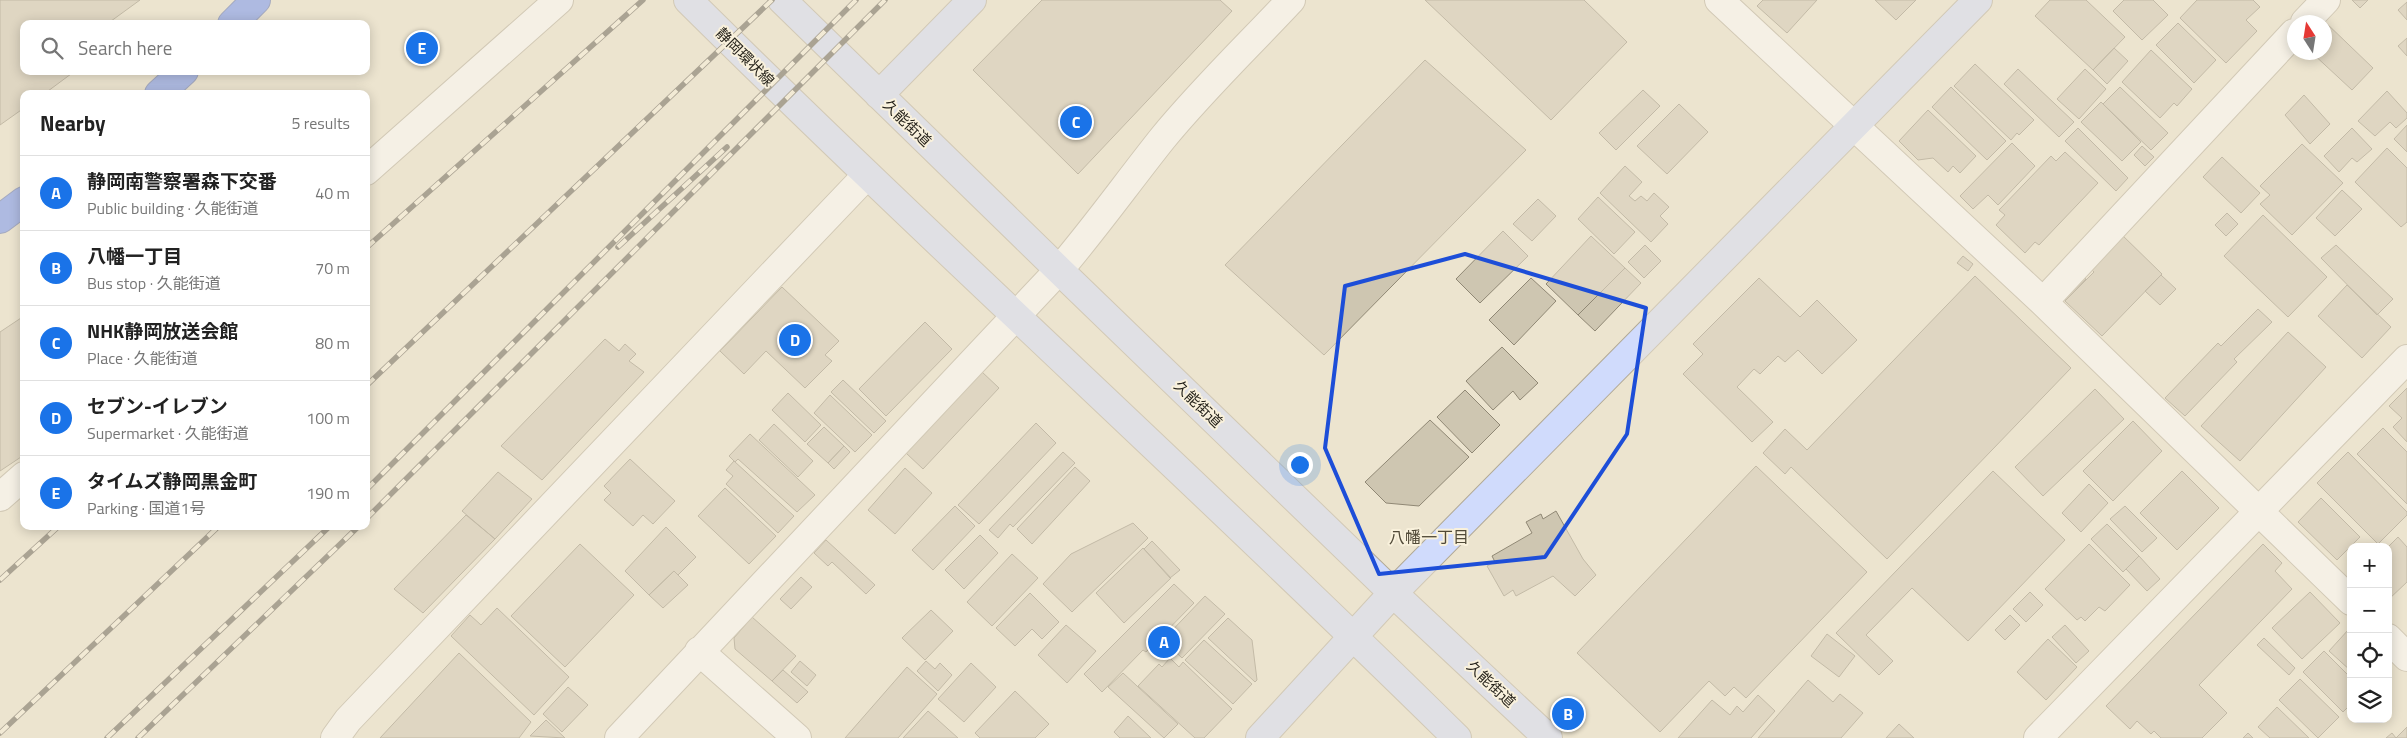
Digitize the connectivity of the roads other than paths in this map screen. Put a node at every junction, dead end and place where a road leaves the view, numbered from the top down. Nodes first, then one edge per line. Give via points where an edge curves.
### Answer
1 (558, 0) edge
2 (688, 0) edge
3 (782, 0) edge
4 (972, 0) edge
5 (1291, 0) edge
6 (1719, 0) edge
7 (1978, 0) edge
8 (2326, 0) edge
9 (2312, 15) edge
10 (2287, 41) edge
11 (180, 75) edge
12 (163, 90) edge
13 (879, 95) junction
14 (1853, 127) junction
15 (370, 167) edge
16 (866, 175) junction
17 (20, 204) edge
18 (0, 219) edge
19 (1059, 270) junction
20 (2043, 302) junction
21 (1014, 316) junction
22 (2407, 360) edge
23 (20, 480) edge
24 (0, 497) edge
25 (2261, 511) junction
26 (1393, 593) junction
27 (2347, 597) edge
28 (1354, 636) junction
29 (2392, 642) edge
30 (699, 652) junction
31 (2407, 657) edge
32 (335, 738) edge
33 (618, 738) edge
34 (797, 738) edge
35 (1260, 738) edge
36 (1457, 738) edge
37 (1548, 738) edge
38 (2038, 738) edge

1 - 15 street
2 - 16 main road, 静岡環状線
3 - 13 main road, 久能街道
4 - 13 main road
5 - 19 street via 1162,139
6 - 14 street
7 - 14 main road
8 - 9 street
10 - 20 street
11 - 12 highway
13 - 19 main road, 久能街道
14 - 20 street
14 - 26 main road
16 - 21 main road
16 - 32 street via 355,713
17 - 18 highway
19 - 21 street
19 - 26 main road, 久能街道
20 - 25 street
21 - 28 main road
21 - 30 street
22 - 25 street
23 - 24 street
25 - 27 street
25 - 38 street
26 - 28 main road
26 - 37 main road, 久能街道
28 - 35 main road
28 - 36 main road
29 - 31 street
30 - 33 street
30 - 34 street

